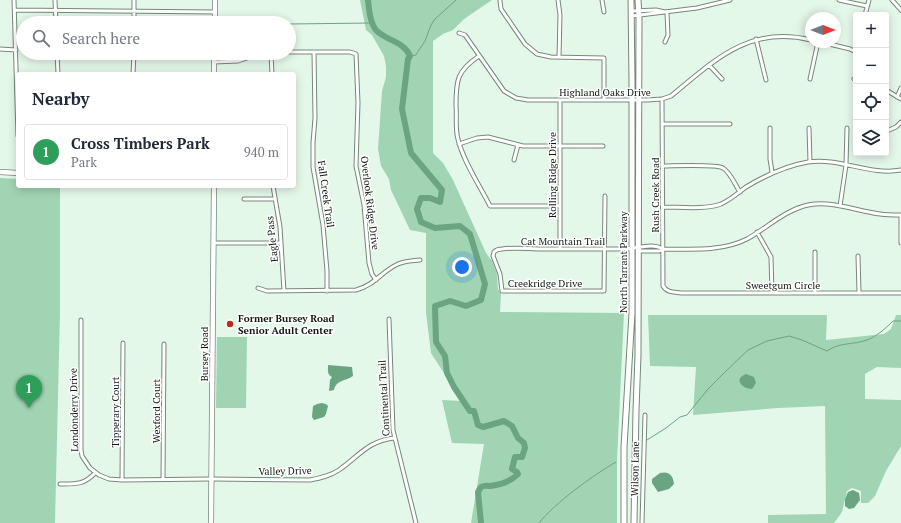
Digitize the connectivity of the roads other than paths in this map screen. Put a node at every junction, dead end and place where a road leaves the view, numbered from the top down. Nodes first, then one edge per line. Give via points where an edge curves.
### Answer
1 (14, 0) edge
2 (55, 0) edge
3 (134, 0) edge
4 (215, 0) edge
5 (558, 0) edge
6 (602, 0) edge
7 (631, 0) edge
8 (638, 0) edge
9 (730, 0) edge
10 (839, 0) edge
11 (868, 0) edge
12 (892, 0) edge
13 (500, 1) edge
14 (867, 6) junction
15 (15, 10) junction
16 (56, 10) junction
17 (134, 10) junction
18 (901, 10) edge
19 (215, 12) junction
20 (604, 12) dead end
21 (866, 12) edge
22 (632, 13) junction
23 (639, 13) junction
24 (667, 13) junction
25 (56, 16) edge
26 (134, 16) edge
27 (215, 16) edge
28 (459, 33) dead end
29 (805, 39) edge
30 (756, 40) junction
31 (665, 42) dead end
32 (841, 47) edge
33 (817, 48) edge
34 (0, 49) edge
35 (16, 50) joint
36 (853, 50) edge
37 (296, 52) edge
38 (314, 52) junction
39 (479, 56) junction
40 (559, 57) junction
41 (16, 60) edge
42 (57, 60) edge
43 (134, 60) edge
44 (241, 60) edge
45 (271, 60) edge
46 (214, 62) joint
47 (709, 65) junction
48 (17, 72) edge
49 (58, 72) edge
50 (133, 72) edge
51 (214, 72) edge
52 (272, 72) edge
53 (722, 79) dead end
54 (810, 79) dead end
55 (766, 80) dead end
56 (901, 88) edge
57 (889, 92) edge
58 (897, 96) junction
59 (662, 99) junction
60 (901, 99) edge
61 (560, 100) junction
62 (604, 100) junction
63 (632, 100) junction
64 (639, 100) junction
65 (901, 122) edge
66 (662, 124) junction
67 (730, 124) dead end
68 (770, 128) dead end
69 (809, 128) dead end
70 (847, 128) dead end
71 (889, 130) dead end
72 (459, 144) junction
73 (518, 145) junction
74 (560, 146) junction
75 (603, 146) dead end
76 (514, 160) dead end
77 (810, 162) junction
78 (846, 165) junction
79 (663, 166) junction
80 (901, 170) edge
81 (0, 172) edge
82 (16, 172) edge
83 (772, 172) junction
84 (214, 188) edge
85 (273, 188) edge
86 (740, 192) junction
87 (605, 196) dead end
88 (275, 199) junction
89 (244, 200) dead end
90 (560, 206) junction
91 (840, 206) junction
92 (663, 207) junction
93 (901, 215) edge
94 (757, 232) junction
95 (214, 243) junction
96 (281, 243) junction
97 (901, 243) edge
98 (560, 249) junction
99 (604, 249) junction
100 (633, 249) junction
101 (639, 249) junction
102 (663, 249) junction
103 (494, 252) joint
104 (815, 252) dead end
105 (858, 256) dead end
106 (420, 260) dead end
107 (376, 280) junction
108 (258, 288) dead end
109 (666, 290) joint
110 (284, 291) junction
111 (327, 291) junction
112 (772, 292) junction
113 (859, 292) junction
114 (816, 293) junction
115 (901, 293) edge
116 (389, 318) dead end
117 (81, 320) dead end
118 (123, 343) dead end
119 (164, 344) dead end
120 (645, 414) dead end
121 (394, 438) junction
122 (95, 473) junction
123 (212, 479) junction
124 (122, 480) junction
125 (163, 480) junction
126 (60, 484) dead end
127 (211, 523) edge
128 (416, 523) edge
129 (624, 523) edge
130 (634, 523) edge
131 (642, 523) edge

1 - 15 street
2 - 16 street
3 - 17 street
4 - 19 street
5 - 40 street
6 - 20 street
7 - 22 main road, North Tarrant Parkway
8 - 23 main road, North Tarrant Parkway
9 - 24 street
10 - 14 street
11 - 14 street
12 - 18 street
13 - 40 street via 501,9 529,48 543,56
14 - 21 street
15 - 16 street
15 - 35 street
16 - 17 street
16 - 25 street
17 - 19 street
17 - 26 street
19 - 27 street
22 - 23 street
22 - 63 main road, North Tarrant Parkway
23 - 24 street
23 - 64 main road, North Tarrant Parkway
24 - 31 street via 668,35
28 - 39 street, Highland Oaks Drive via 465,36
29 - 30 street, Highland Oaks Drive via 781,36
30 - 47 street, Highland Oaks Drive via 744,43
30 - 55 street
32 - 36 street
33 - 54 street
34 - 35 street
37 - 38 street
38 - 107 street, Overlook Ridge Drive via 356,54 356,166 364,205 369,263
38 - 111 street, Fall Creek Trail via 313,167 323,225
39 - 61 street, Highland Oaks Drive via 500,85 512,96 528,100
39 - 72 street via 467,64 457,83
40 - 62 street via 604,58
41 - 48 street
42 - 49 street
43 - 50 street
44 - 46 street
45 - 52 street
46 - 51 street
47 - 53 street
47 - 59 street, Highland Oaks Drive via 671,96
56 - 58 street
57 - 58 street
58 - 60 street
59 - 64 street, Highland Oaks Drive
59 - 66 street, Rush Creek Road
61 - 62 street, Highland Oaks Drive
61 - 74 street, Rolling Ridge Drive
62 - 63 street, Highland Oaks Drive
63 - 64 street, Highland Oaks Drive
63 - 100 main road, North Tarrant Parkway
64 - 101 main road, North Tarrant Parkway
65 - 71 street
66 - 67 street
66 - 79 street, Rush Creek Road
68 - 83 street
69 - 77 street
70 - 78 street
72 - 73 street via 477,138 488,138
72 - 90 street via 490,206
73 - 74 street
73 - 76 street
74 - 75 street
74 - 90 street, Rolling Ridge Drive
77 - 78 street
77 - 83 street
78 - 80 street via 884,172
78 - 91 street
79 - 86 street via 723,168
79 - 92 street, Rush Creek Road
81 - 82 street
83 - 86 street
84 - 95 street, Bursey Road
85 - 88 street, Eagle Pass
86 - 92 street via 710,207
87 - 99 street
88 - 89 street
88 - 96 street, Eagle Pass
90 - 98 street, Rolling Ridge Drive
91 - 93 street, Cat Mountain Trail via 879,214
91 - 94 street, Cat Mountain Trail via 804,206 785,214
92 - 102 street, Rush Creek Road
93 - 97 street
94 - 102 street, Cat Mountain Trail via 731,245 713,249
94 - 112 street via 771,257
95 - 96 street
95 - 123 street, Bursey Road
96 - 110 street, Eagle Pass
98 - 99 street, Cat Mountain Trail
98 - 103 street, Cat Mountain Trail via 502,249
99 - 100 street, Cat Mountain Trail
99 - 103 street, Creekridge Drive via 604,291 502,291
100 - 101 street, Cat Mountain Trail
100 - 129 main road, North Tarrant Parkway via 624,447
101 - 102 street, Cat Mountain Trail
101 - 130 main road, North Tarrant Parkway
102 - 109 street, Rush Creek Road via 663,286
104 - 114 street
105 - 113 street
106 - 107 street via 400,263
107 - 111 street via 356,290
108 - 110 street
109 - 112 street, Sweetgum Circle via 681,293
110 - 111 street
112 - 114 street, Sweetgum Circle
113 - 114 street, Sweetgum Circle
113 - 115 street, Sweetgum Circle
116 - 121 street, Continental Trail
117 - 122 street, Londonderry Drive via 81,450 86,463
118 - 124 street, Tipperary Court
119 - 125 street, Wexford Court
120 - 131 street, Wilson Lane
121 - 123 street, Valley Drive via 370,445 339,469 317,478
121 - 128 street, Continental Trail
122 - 124 street via 103,478
122 - 126 street via 86,482
123 - 125 street
123 - 127 street, Bursey Road
124 - 125 street

